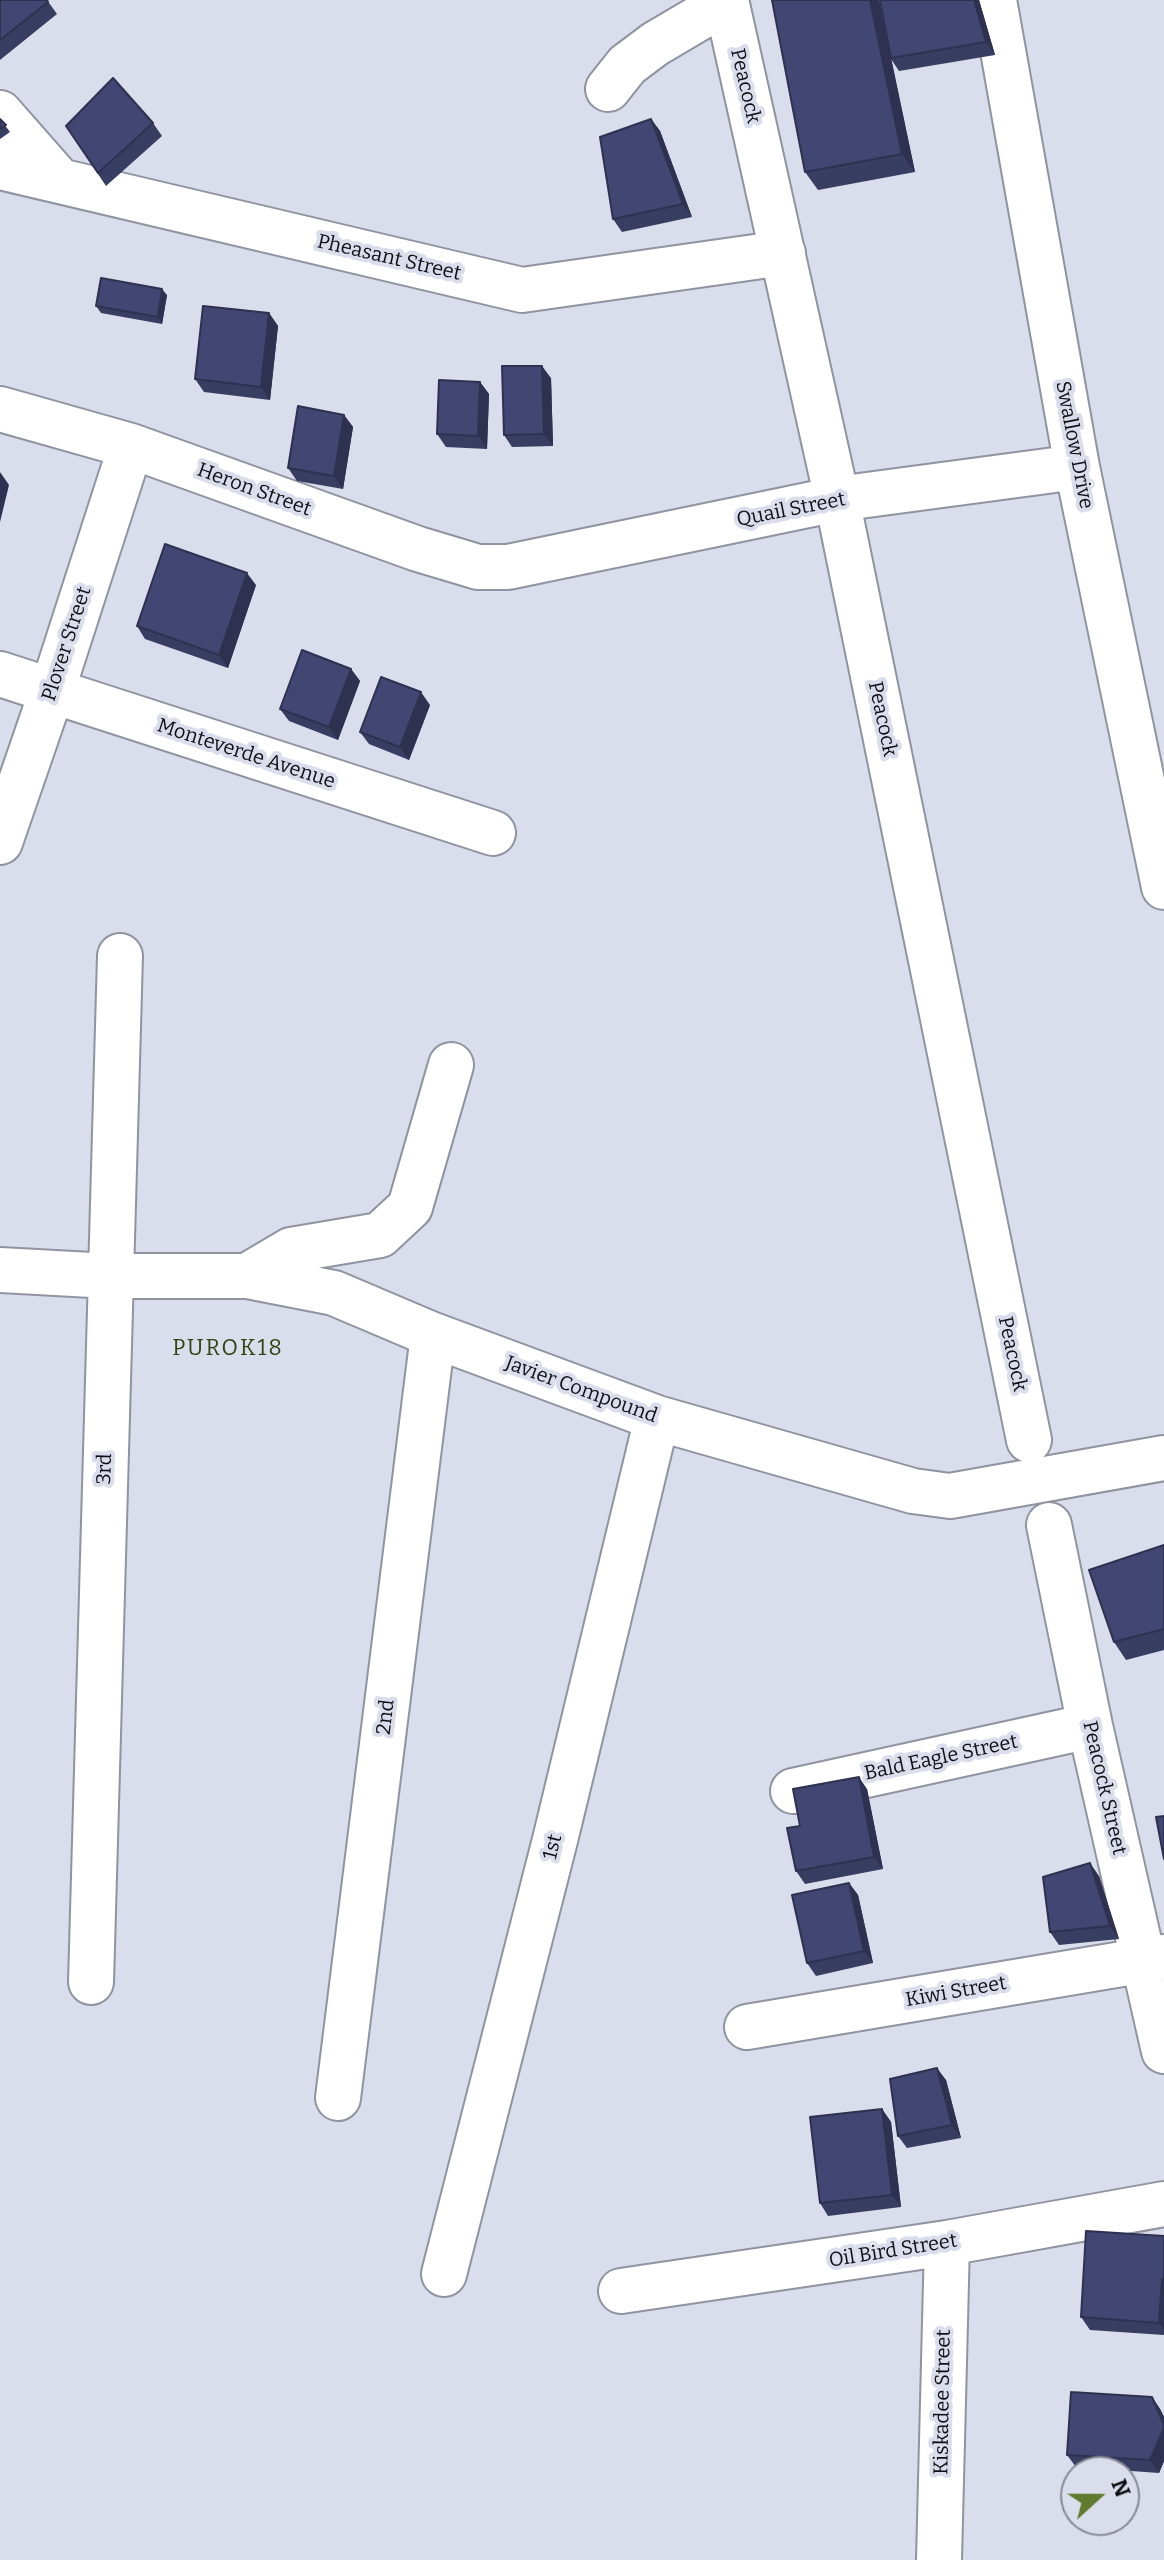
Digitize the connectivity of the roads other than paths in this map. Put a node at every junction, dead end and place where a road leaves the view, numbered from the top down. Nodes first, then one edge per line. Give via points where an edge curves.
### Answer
1 (994, 0) edge
2 (726, 1) edge
3 (608, 89) dead end
4 (0, 113) edge
5 (0, 167) edge
6 (58, 179) junction
7 (783, 253) junction
8 (0, 409) edge
9 (131, 446) junction
10 (1077, 467) junction
11 (837, 499) junction
12 (508, 567) joint
13 (0, 674) edge
14 (52, 691) junction
15 (493, 833) dead end
16 (0, 842) edge
17 (1164, 887) edge
18 (120, 956) dead end
19 (451, 1065) dead end
20 (0, 1270) edge
21 (110, 1276) junction
22 (247, 1276) junction
23 (433, 1335) junction
24 (657, 1418) junction
25 (1029, 1440) dead end
26 (1164, 1458) edge
27 (1049, 1525) dead end
28 (1090, 1726) junction
29 (793, 1791) edge
30 (1154, 1958) edge
31 (91, 1982) dead end
32 (747, 2027) dead end
33 (1164, 2051) edge
34 (338, 2098) dead end
35 (1164, 2204) edge
36 (947, 2243) junction
37 (444, 2274) dead end
38 (621, 2291) dead end
39 (939, 2560) edge

1 - 10 street, Swallow Drive
2 - 3 street via 655,44 627,65
2 - 7 street, Peacock
4 - 6 street
5 - 6 street, Pheasant Street
6 - 7 street, Pheasant Street via 522,290
7 - 11 street, Peacock
8 - 9 street, Heron Street
9 - 12 street, Heron Street via 418,549 478,567
9 - 14 street, Plover Street
10 - 11 street, Quail Street
10 - 17 street, Swallow Drive
11 - 12 street, Quail Street
11 - 25 street, Peacock
13 - 14 street, Monteverde Avenue
14 - 15 street, Monteverde Avenue
14 - 16 street, Plover Street
18 - 21 street, 3rd
19 - 22 street via 410,1207 380,1235 291,1250
20 - 21 street, Javier Compound
21 - 22 street, Javier Compound
21 - 31 street, 3rd
22 - 23 street, Javier Compound via 334,1293
23 - 24 street, Javier Compound
23 - 34 street, 2nd
24 - 26 street, Javier Compound via 913,1491 950,1496
24 - 37 street, 1st
27 - 28 street, Peacock Street
28 - 29 street, Bald Eagle Street
28 - 30 street, Peacock Street
30 - 32 street, Kiwi Street
30 - 33 street, Peacock Street
35 - 36 street, Oil Bird Street
36 - 38 street, Oil Bird Street
36 - 39 street, Kiskadee Street

